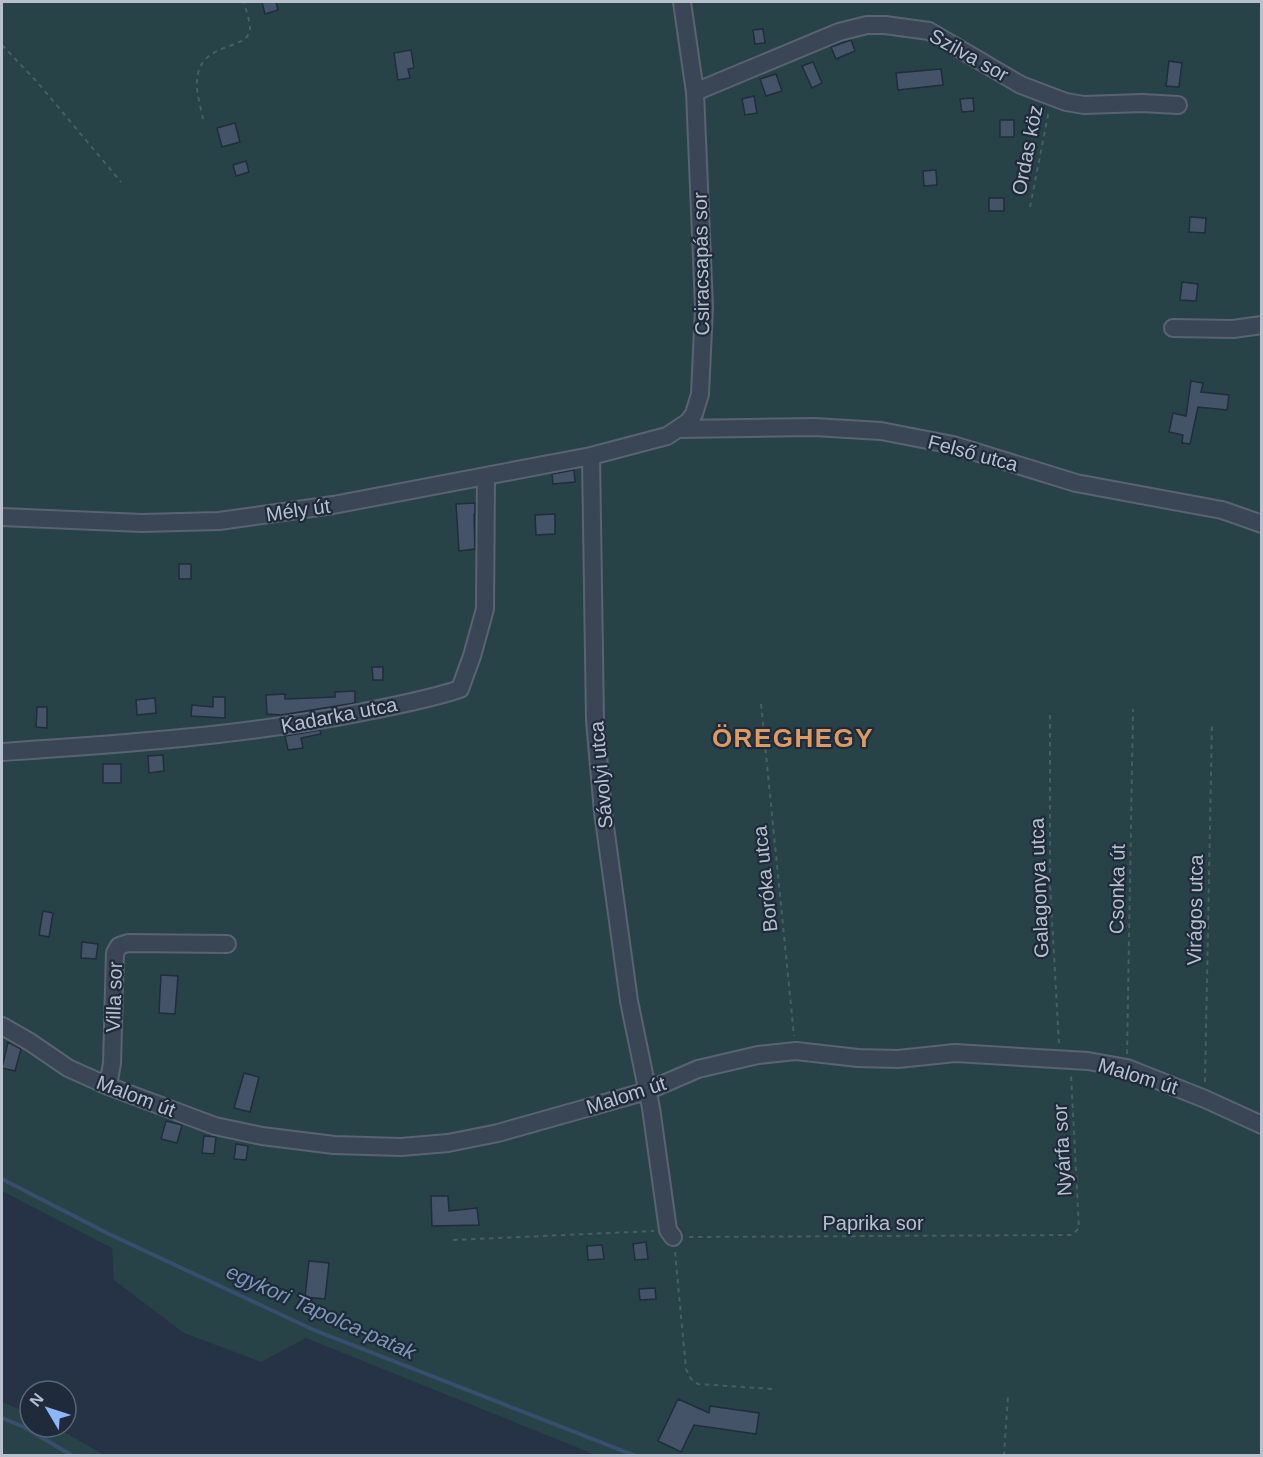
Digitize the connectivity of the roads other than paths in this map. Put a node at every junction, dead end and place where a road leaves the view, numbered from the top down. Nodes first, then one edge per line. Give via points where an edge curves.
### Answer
1 (682, 2) edge
2 (695, 92) junction
3 (1178, 105) dead end
4 (1262, 325) edge
5 (1173, 328) dead end
6 (678, 429) junction
7 (591, 456) junction
8 (486, 476) junction
9 (2, 517) edge
10 (1262, 524) edge
11 (2, 752) edge
12 (227, 944) dead end
13 (2, 1026) edge
14 (108, 1086) junction
15 (647, 1091) junction
16 (1262, 1125) edge
17 (671, 1234) road end

1 - 2 street, Csiracsapás sor
2 - 3 street, Szilva sor via 839,32 885,25 930,31 1021,85 1051,98 1084,105
2 - 6 street, Csiracsapás sor via 704,307 700,394 694,414
4 - 5 street via 1233,329
6 - 7 street, Csiracsapás sor via 651,441
6 - 10 street, Felső utca via 814,427 880,431 953,445 1076,483 1222,510
7 - 8 street, Mély út
7 - 15 street, Sávolyi utca via 595,720 601,789 627,990
8 - 9 street, Mély út via 333,505 219,521 142,523
8 - 11 street, Kadarka utca via 485,609 460,688 435,697 295,725 146,742
12 - 14 street, Villa sor via 119,946 115,953
13 - 14 street, Malom út via 68,1068
14 - 15 street, Malom út via 224,1128 262,1136 334,1145 401,1147 498,1133
15 - 16 street, Malom út via 698,1069 758,1055 796,1051 898,1059 955,1053 1088,1061 1127,1068
15 - 17 street, Sávolyi utca

